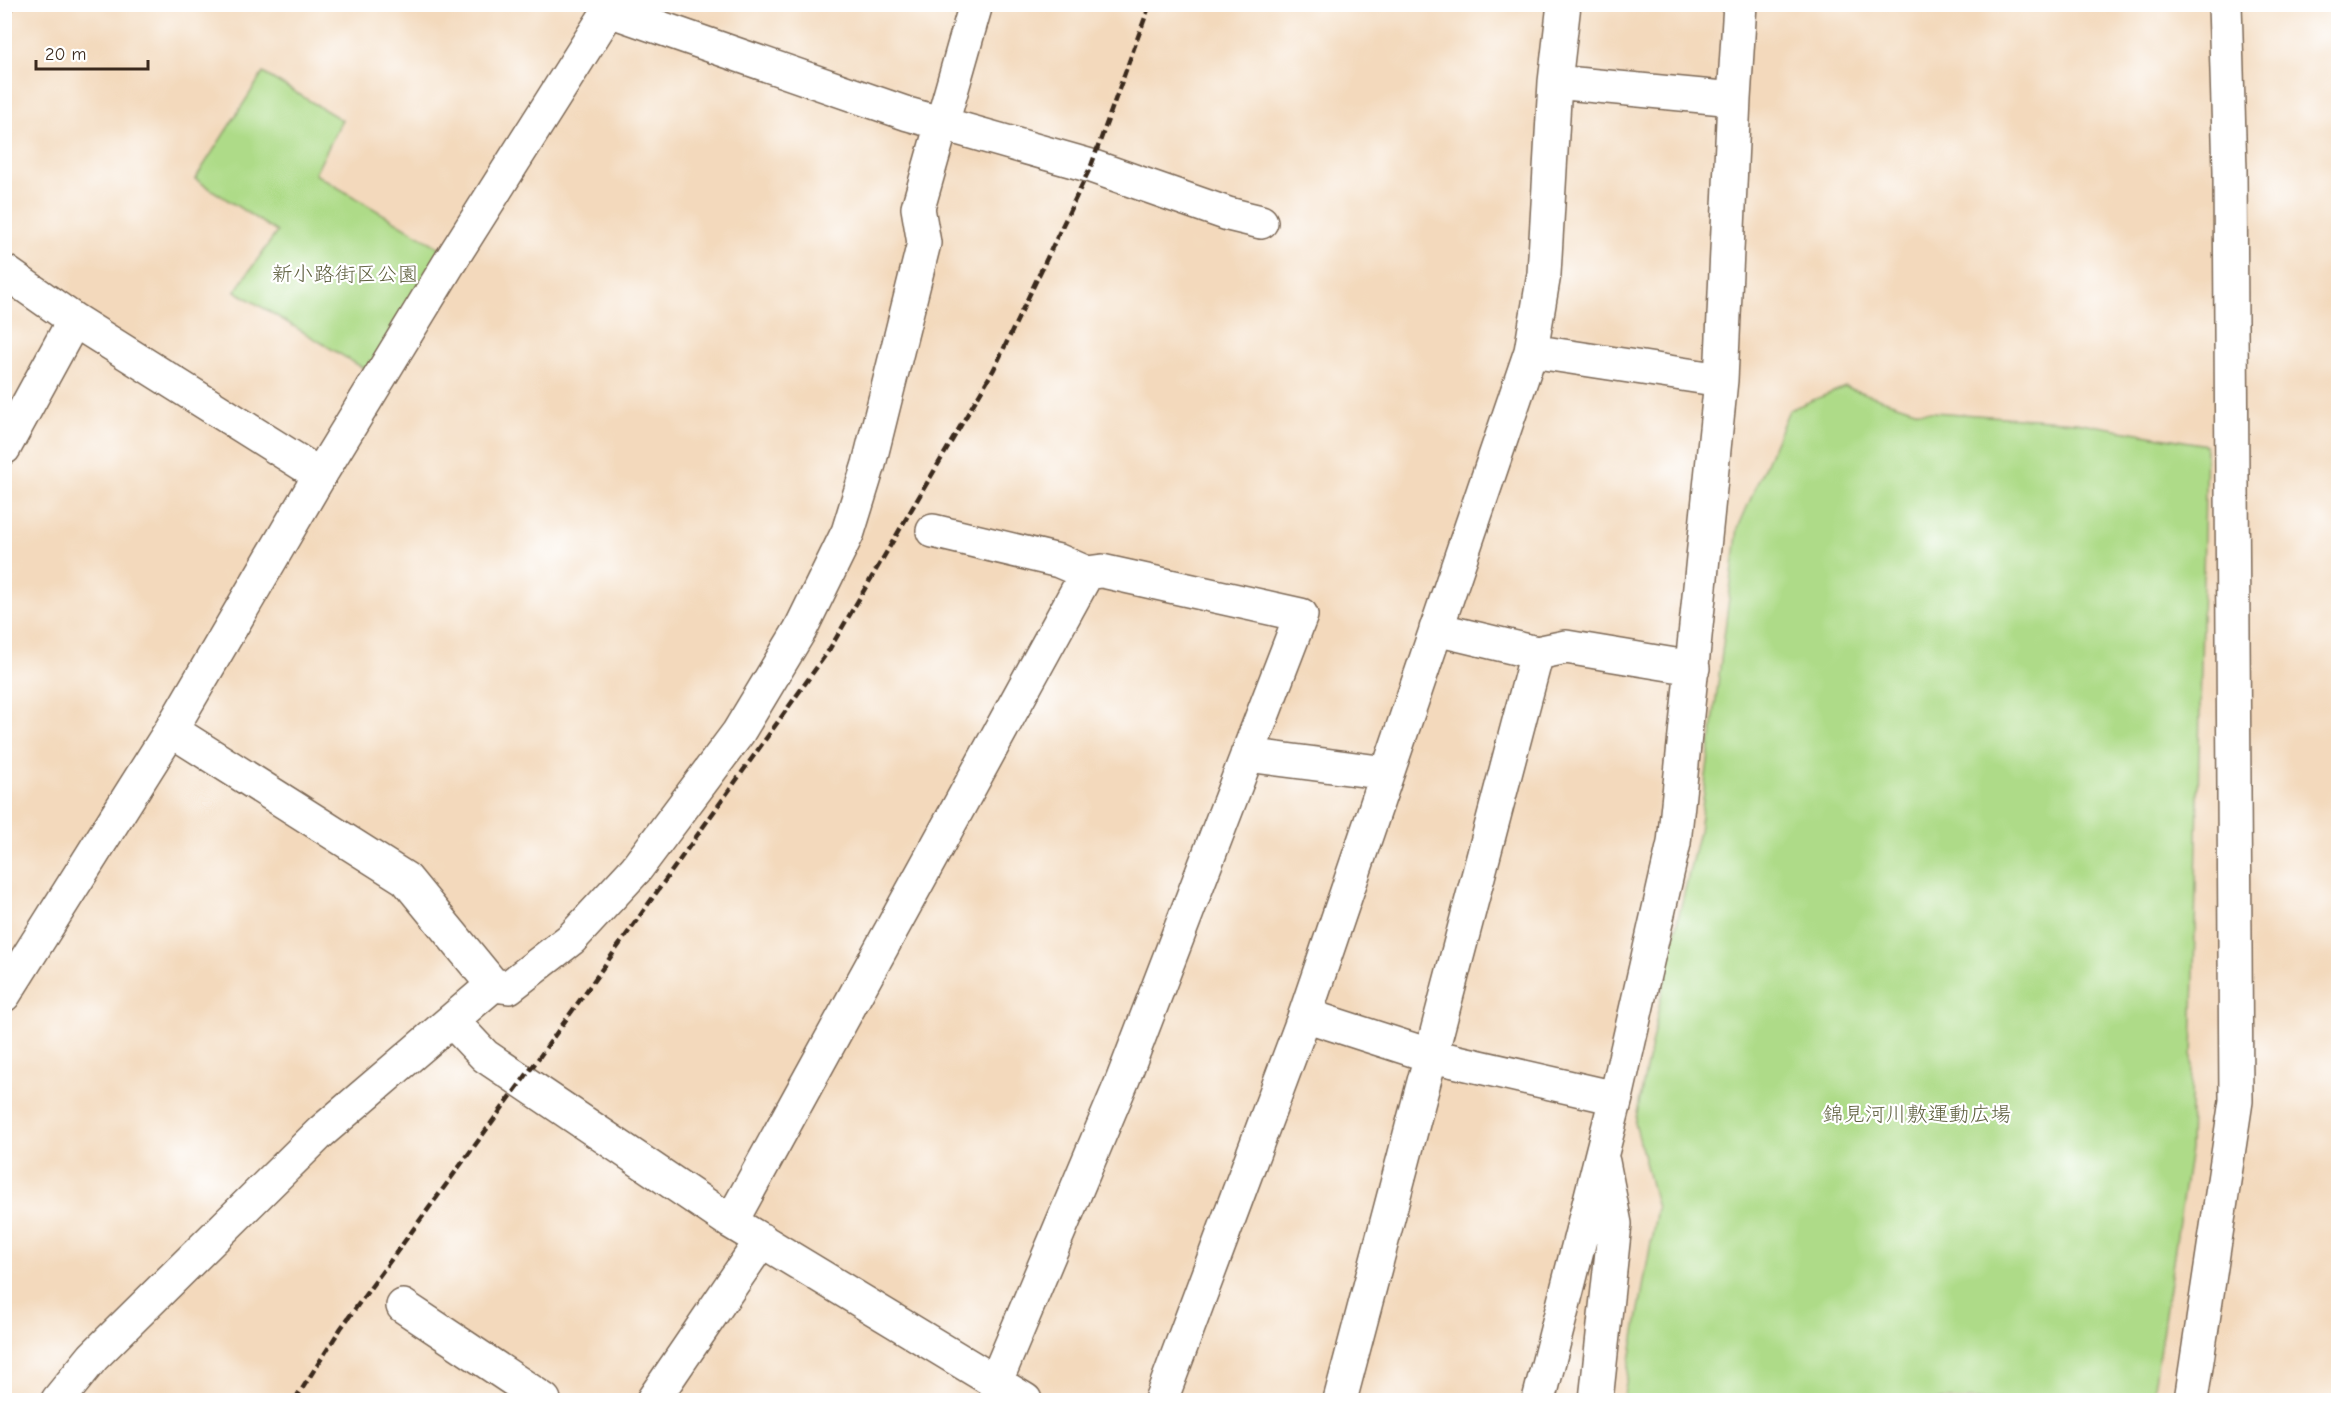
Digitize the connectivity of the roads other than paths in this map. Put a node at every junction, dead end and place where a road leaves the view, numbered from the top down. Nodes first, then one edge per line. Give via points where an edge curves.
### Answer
1 (976, 4) edge
2 (1564, 4) edge
3 (1740, 4) edge
4 (2225, 4) edge
5 (611, 7) edge
6 (1555, 82) junction
7 (1734, 99) junction
8 (941, 122) junction
9 (1261, 222) dead end
10 (4, 271) edge
11 (74, 320) junction
12 (1530, 351) junction
13 (1721, 381) junction
14 (4, 448) edge
15 (320, 475) junction
16 (933, 531) dead end
17 (1087, 573) junction
18 (1436, 629) junction
19 (1537, 653) junction
20 (1693, 668) junction
21 (171, 730) junction
22 (1247, 755) junction
23 (1387, 773) junction
24 (493, 985) junction
25 (4, 995) edge
26 (1305, 1015) junction
27 (452, 1021) junction
28 (1431, 1056) junction
29 (1616, 1098) junction
30 (1601, 1151) junction
31 (730, 1222) junction
32 (762, 1240) junction
33 (403, 1306) dead end
34 (1009, 1393) edge
35 (58, 1401) edge
36 (544, 1401) edge
37 (653, 1401) edge
38 (1161, 1401) edge
39 (1340, 1401) edge
40 (1539, 1401) edge
41 (1596, 1401) edge
42 (2191, 1401) edge

1 - 8 street
2 - 6 street
3 - 7 street
4 - 42 street via 2230,171 2236,1101
5 - 8 street via 908,114
5 - 15 street
6 - 7 street
6 - 12 street via 1544,274
7 - 13 street
8 - 9 street
8 - 24 street via 918,208 924,243 869,464 848,532 800,630 738,734 636,869 571,939 509,987
10 - 11 street
11 - 14 street
11 - 15 street
12 - 13 street
12 - 18 street
13 - 20 street
15 - 21 street
16 - 17 street via 1059,561
17 - 22 street via 1102,571 1301,615
17 - 31 street
18 - 19 street
18 - 23 street
19 - 20 street via 1566,647
19 - 28 street
20 - 29 street via 1674,843
21 - 24 street via 406,879
21 - 25 street
22 - 23 street
22 - 34 street
23 - 26 street
24 - 27 street
26 - 28 street
26 - 38 street
27 - 31 street via 485,1056
27 - 35 street via 321,1132 93,1357
28 - 29 street
28 - 39 street
29 - 30 street
30 - 40 street
30 - 41 street via 1615,1224
31 - 32 street
32 - 34 street
32 - 37 street
33 - 36 street

